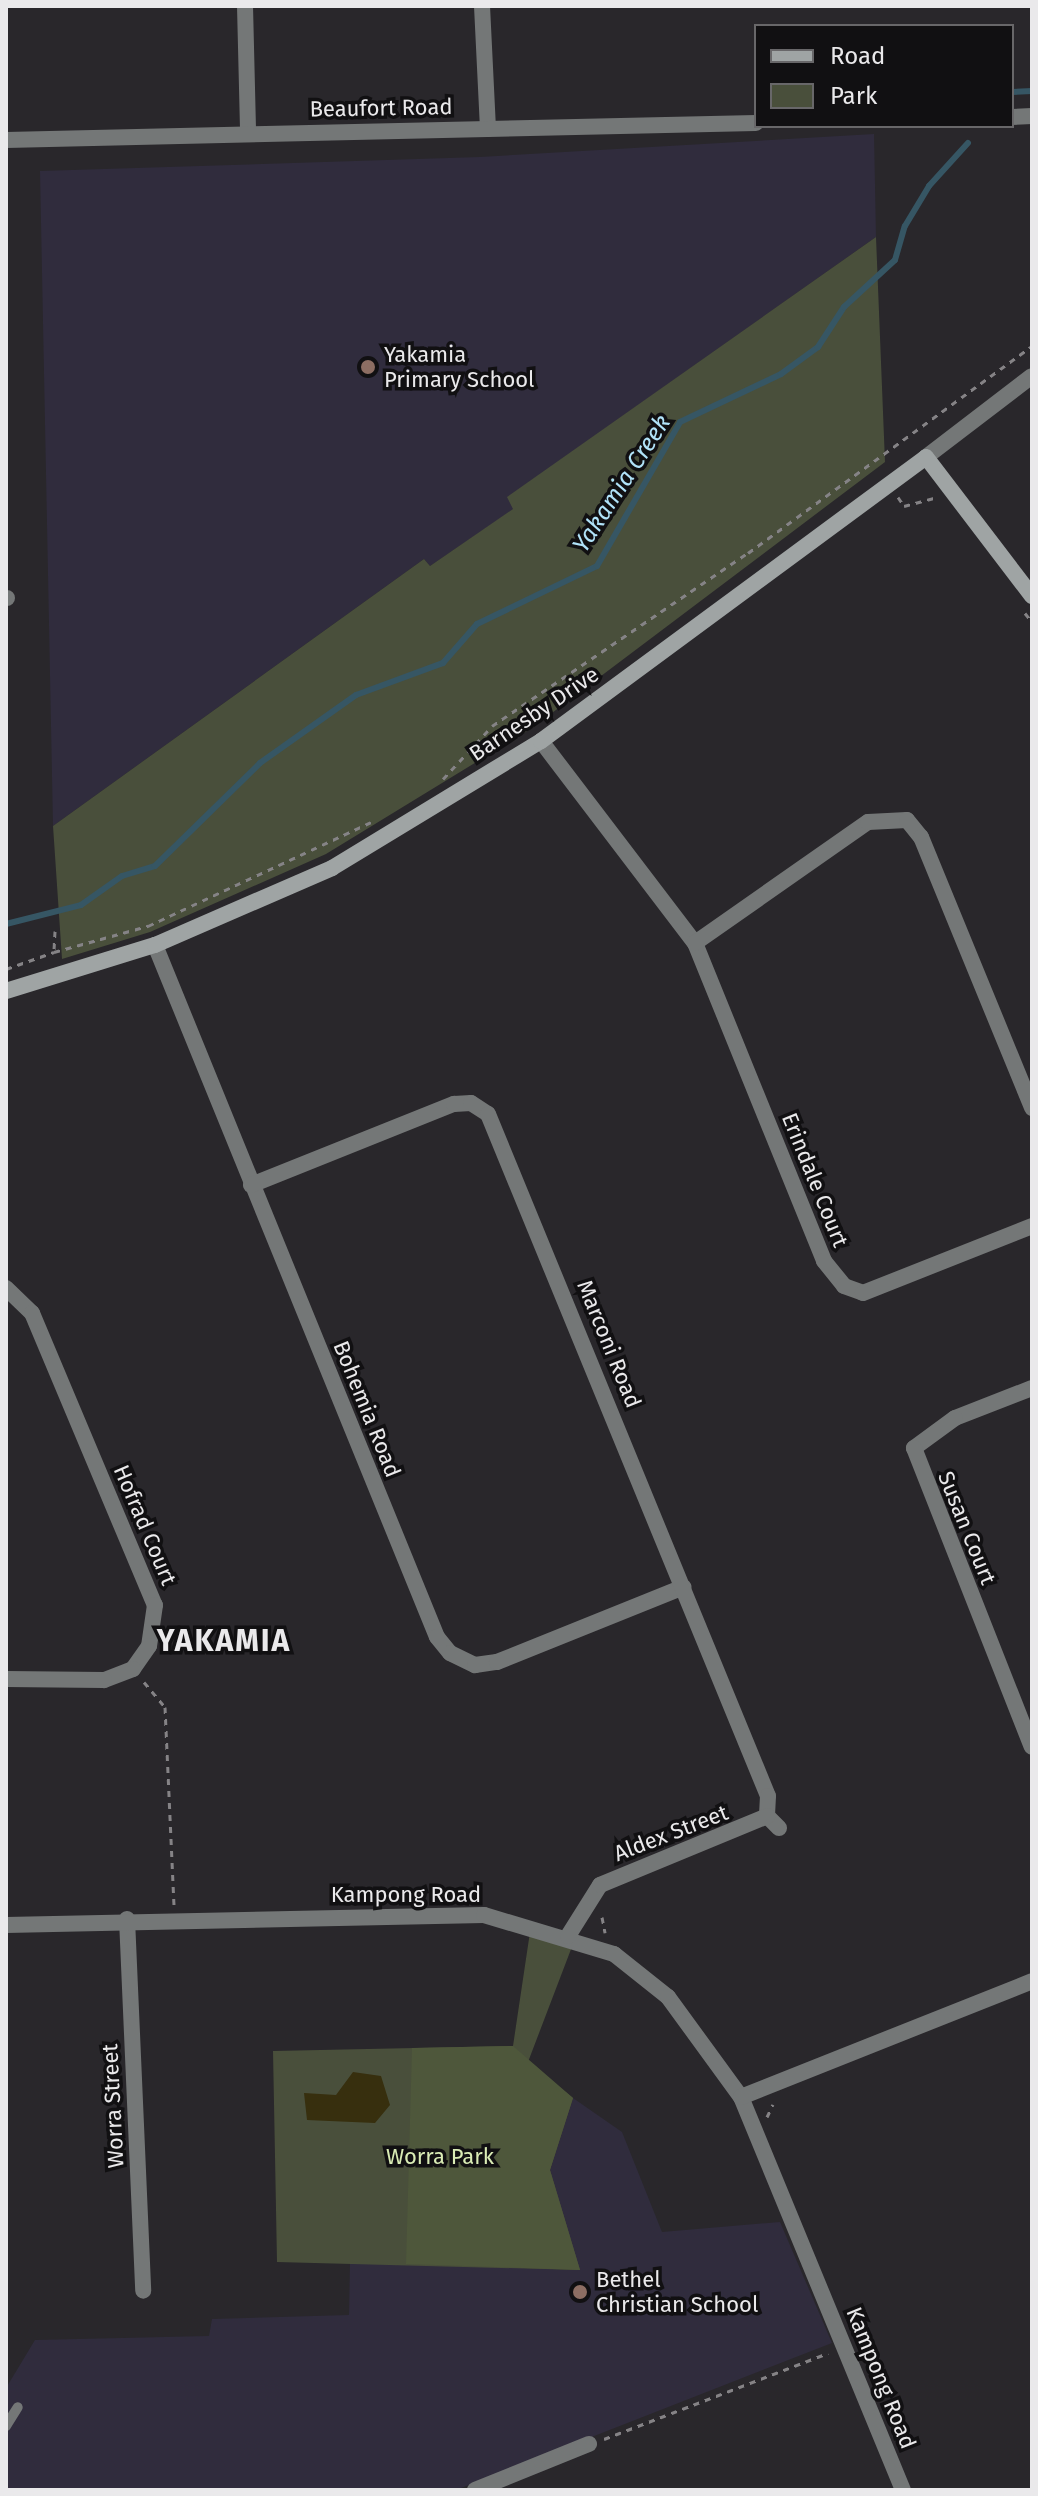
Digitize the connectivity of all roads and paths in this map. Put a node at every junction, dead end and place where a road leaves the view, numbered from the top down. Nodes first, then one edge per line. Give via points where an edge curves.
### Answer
1 (245, 6) edge
2 (482, 6) edge
3 (754, 123) edge
4 (488, 129) junction
5 (248, 132) junction
6 (6, 140) edge
7 (1032, 346) edge
8 (1032, 376) edge
9 (926, 457) junction
10 (873, 461) junction
11 (889, 484) junction
12 (945, 506) dead end
13 (1028, 603) edge
14 (1032, 622) edge
15 (541, 741) junction
16 (438, 783) dead end
17 (374, 820) dead end
18 (55, 931) dead end
19 (695, 943) junction
20 (155, 945) junction
21 (54, 952) junction
22 (6, 969) edge
23 (6, 991) edge
24 (1032, 1108) edge
25 (251, 1185) junction
26 (1032, 1226) edge
27 (6, 1288) edge
28 (1032, 1388) edge
29 (684, 1587) junction
30 (133, 1669) junction
31 (6, 1679) edge
32 (1032, 1747) edge
33 (773, 1822) joint
34 (583, 1907) junction
35 (174, 1913) dead end
36 (127, 1919) junction
37 (6, 1925) edge
38 (568, 1936) junction
39 (610, 1940) dead end
40 (1032, 1981) edge
41 (765, 2087) junction
42 (741, 2097) junction
43 (769, 2126) dead end
44 (143, 2291) dead end
45 (824, 2339) dead end
46 (830, 2352) junction
47 (835, 2366) dead end
48 (18, 2407) dead end
49 (6, 2426) edge
50 (589, 2444) joint
51 (475, 2490) edge
52 (903, 2490) edge

1 - 5 street
2 - 4 street
3 - 4 street, Beaufort Road
4 - 5 street, Beaufort Road
5 - 6 street, Beaufort Road
7 - 10 path
8 - 9 street, Barnesby Drive
9 - 11 street, Barnesby Drive
9 - 13 street
10 - 11 path
10 - 16 path via 695,591 492,726
11 - 12 path via 904,506 926,496
11 - 15 street, Barnesby Drive
13 - 14 path
15 - 19 street, Erindale Court
15 - 20 street, Barnesby Drive via 332,868
17 - 21 path via 148,926
18 - 21 path
19 - 24 street via 868,822 907,820 921,837
19 - 26 street, Erindale Court via 824,1261 844,1286 872,1291
20 - 23 street, Barnesby Drive
20 - 25 street, Bohemia Road
21 - 22 path
25 - 29 street, Bohemia Road via 437,1637 450,1653 475,1665 497,1662
25 - 29 street, Marconi Road via 454,1104 471,1103 488,1114
27 - 30 street, Hofrad Court via 32,1313 155,1605 149,1646
28 - 32 street, Susan Court via 955,1418 914,1448
29 - 33 street, Marconi Road via 768,1796
30 - 31 street via 104,1680
30 - 35 path via 165,1707
33 - 34 street, Aldex Street via 600,1885
34 - 38 street, Aldex Street
34 - 39 path via 602,1914
36 - 37 street, Kampong Road
36 - 38 street, Kampong Road via 484,1915
36 - 44 street, Worra Street
38 - 42 street, Kampong Road via 614,1954 668,1997
40 - 41 street
41 - 42 street
41 - 43 path via 774,2106
42 - 52 street, Kampong Road
45 - 46 path
46 - 47 path
46 - 50 path
48 - 49 lane
50 - 51 street

